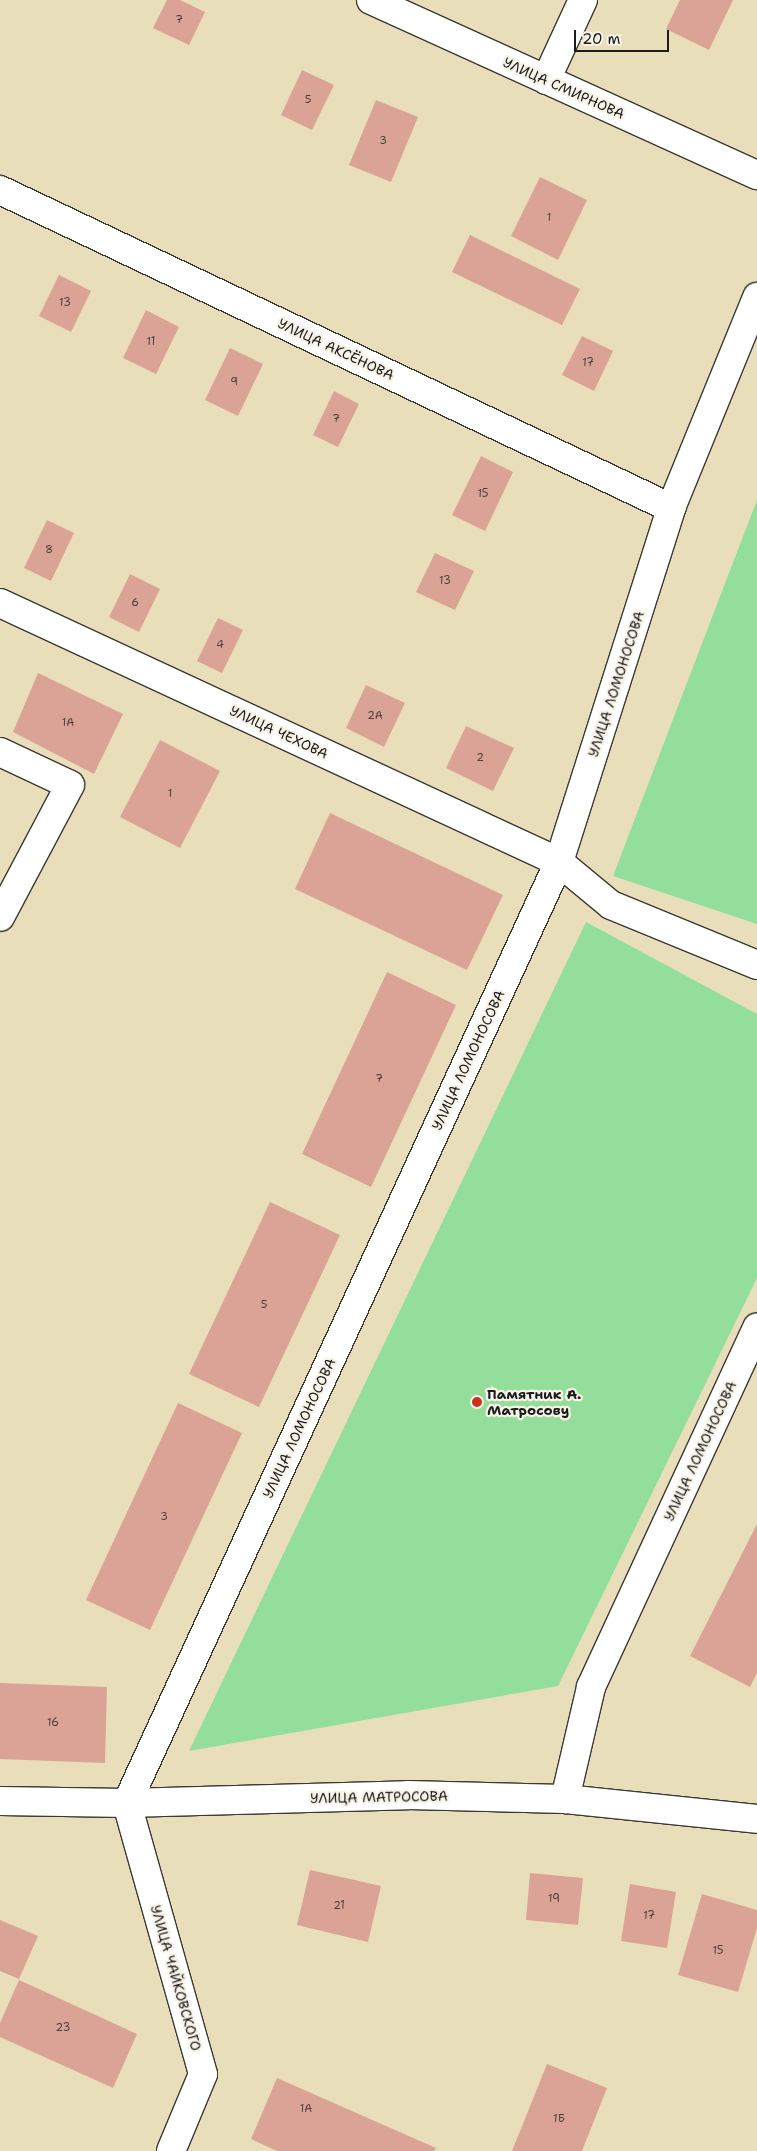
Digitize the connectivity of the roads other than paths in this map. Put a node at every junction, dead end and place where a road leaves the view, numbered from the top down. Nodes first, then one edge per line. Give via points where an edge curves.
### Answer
1 (371, 0) edge
2 (583, 0) edge
3 (546, 80) junction
4 (757, 175) edge
5 (0, 190) edge
6 (757, 297) edge
7 (671, 508) junction
8 (0, 603) edge
9 (0, 752) edge
10 (559, 862) junction
11 (0, 917) edge
12 (757, 965) edge
13 (757, 1328) edge
14 (565, 1799) junction
15 (0, 1801) edge
16 (127, 1802) junction
17 (757, 1819) edge
18 (171, 2151) edge

1 - 3 street, УЛИЦА СМИРНОВА
2 - 3 street
3 - 4 street, УЛИЦА СМИРНОВА
5 - 7 street, УЛИЦА АКСЁНОВА
6 - 7 street, УЛИЦА ЛОМОНОСОВА
7 - 10 street, УЛИЦА ЛОМОНОСОВА
8 - 10 street, УЛИЦА ЧЕХОВА
9 - 11 street via 70,785
10 - 12 street, УЛИЦА ЧЕХОВА via 611,904
10 - 16 street, УЛИЦА ЛОМОНОСОВА
13 - 14 street, УЛИЦА ЛОМОНОСОВА via 591,1687
14 - 16 street, УЛИЦА МАТРОСОВА via 408,1795
14 - 17 street, УЛИЦА МАТРОСОВА
15 - 16 street, УЛИЦА МАТРОСОВА
16 - 18 street, УЛИЦА ЧАЙКОВСКОГО via 203,2074

